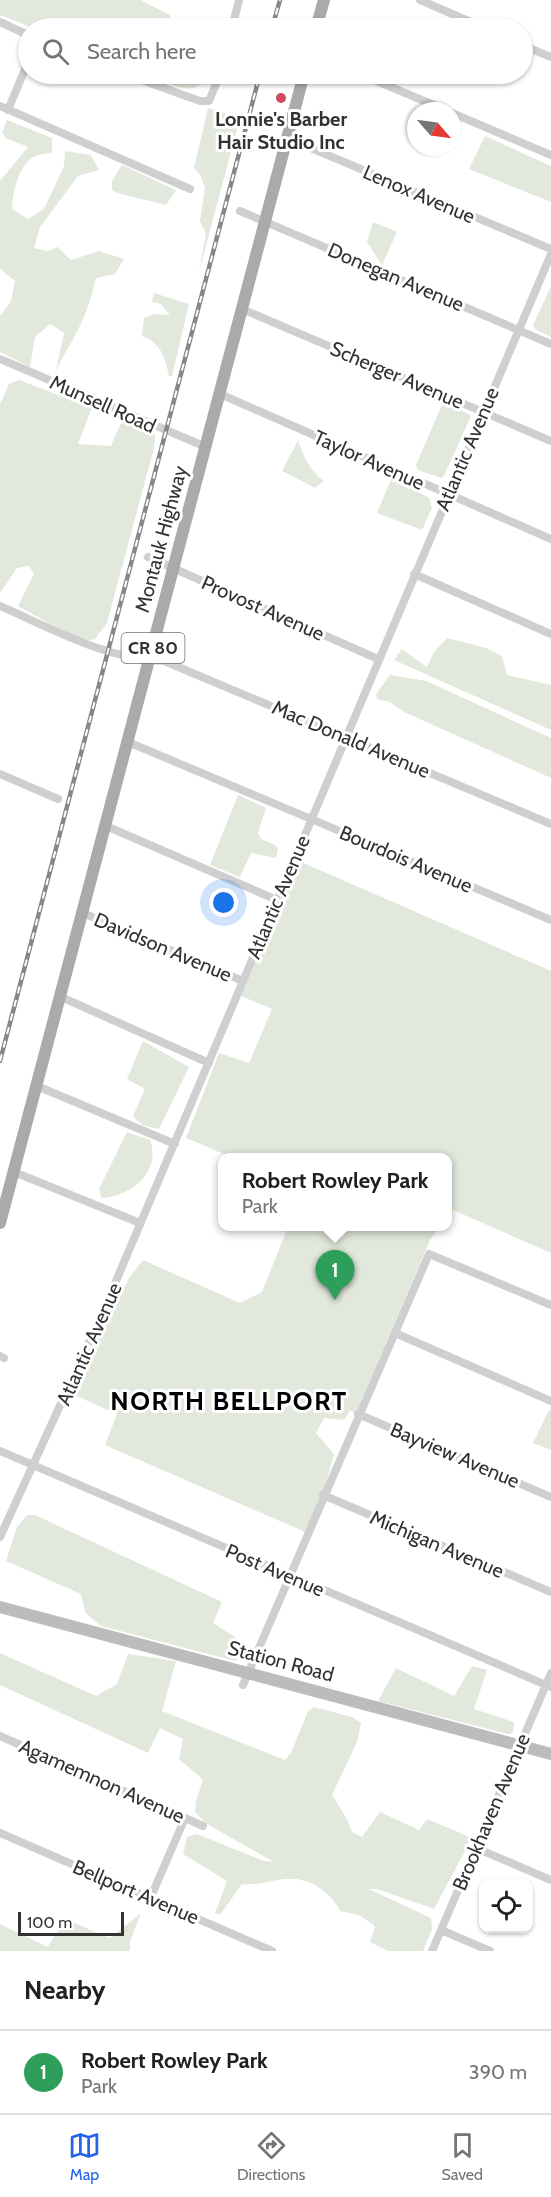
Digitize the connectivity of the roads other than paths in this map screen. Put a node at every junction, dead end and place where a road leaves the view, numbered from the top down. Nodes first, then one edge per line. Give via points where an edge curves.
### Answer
1 (240, 0) edge
2 (324, 0) edge
3 (420, 0) edge
4 (235, 18) edge
5 (319, 18) edge
6 (462, 18) edge
7 (0, 22) edge
8 (18, 30) edge
9 (533, 50) edge
10 (551, 57) edge
11 (18, 81) edge
12 (153, 84) edge
13 (216, 84) edge
14 (301, 84) edge
15 (384, 84) edge
16 (426, 102) edge
17 (4, 108) edge
18 (461, 117) edge
19 (287, 138) junction
20 (551, 155) edge
21 (190, 189) dead end
22 (240, 211) dead end
23 (266, 222) junction
24 (551, 252) edge
25 (242, 309) junction
26 (519, 330) junction
27 (551, 344) edge
28 (0, 359) edge
29 (220, 394) junction
30 (483, 412) junction
31 (551, 441) edge
32 (206, 447) junction
33 (448, 495) junction
34 (551, 539) edge
35 (148, 557) dead end
36 (174, 569) junction
37 (414, 574) junction
38 (0, 606) edge
39 (551, 634) edge
40 (378, 659) junction
41 (150, 660) junction
42 (346, 736) junction
43 (128, 742) junction
44 (0, 774) edge
45 (58, 799) dead end
46 (312, 819) junction
47 (551, 824) edge
48 (106, 826) junction
49 (277, 900) junction
50 (83, 913) junction
51 (551, 920) edge
52 (243, 981) junction
53 (61, 998) junction
54 (209, 1063) junction
55 (37, 1086) junction
56 (175, 1144) junction
57 (14, 1172) junction
58 (0, 1223) edge
59 (140, 1223) junction
60 (551, 1305) edge
61 (395, 1333) junction
62 (551, 1401) edge
63 (358, 1414) junction
64 (0, 1451) edge
65 (35, 1466) junction
66 (323, 1495) junction
67 (551, 1497) edge
68 (0, 1537) edge
69 (289, 1576) junction
70 (551, 1592) edge
71 (0, 1607) edge
72 (249, 1672) junction
73 (551, 1673) edge
74 (243, 1686) dead end
75 (548, 1686) edge
76 (0, 1736) edge
77 (520, 1746) junction
78 (551, 1755) edge
79 (185, 1818) junction
80 (203, 1826) dead end
81 (0, 1833) edge
82 (476, 1848) junction
83 (551, 1880) edge
84 (150, 1899) junction
85 (441, 1930) junction
86 (272, 1951) edge
87 (432, 1951) edge
88 (490, 1951) edge

1 - 4 street
2 - 5 main road
3 - 6 street
7 - 8 street
9 - 10 street
11 - 17 street
12 - 13 street via 200,101 209,101
14 - 19 main road, Montauk Highway / CR 80
15 - 16 street
17 - 21 street
18 - 20 street
19 - 23 main road, Montauk Highway / CR 80
19 - 24 street, Lenox Avenue
22 - 23 street, Donegan Avenue
23 - 25 main road, Montauk Highway / CR 80
23 - 26 street, Donegan Avenue
24 - 26 street, Atlantic Avenue
25 - 29 main road, Montauk Highway / CR 80
25 - 30 street, Scherger Avenue
26 - 27 street, Donegan Avenue
26 - 30 street, Atlantic Avenue
28 - 32 street, Munsell Road
29 - 32 main road, Montauk Highway / CR 80
29 - 33 street, Taylor Avenue
30 - 31 street, Scherger Avenue
30 - 33 street, Atlantic Avenue
32 - 36 main road, Montauk Highway / CR 80
33 - 34 street, Taylor Avenue
33 - 37 street, Atlantic Avenue
35 - 36 street, Provost Avenue
36 - 40 street, Provost Avenue
36 - 41 main road, Montauk Highway / CR 80
37 - 39 street
37 - 40 street, Atlantic Avenue
38 - 41 street, Mac Donald Avenue via 91,646
40 - 42 street, Atlantic Avenue
41 - 42 street, Mac Donald Avenue via 164,661
41 - 43 main road, Montauk Highway / CR 80
42 - 46 street, Atlantic Avenue
42 - 47 street, Mac Donald Avenue
43 - 46 street, Bourdois Avenue
43 - 48 main road, Montauk Highway / CR 80
44 - 45 street
46 - 49 street, Atlantic Avenue
46 - 51 street, Bourdois Avenue
48 - 49 street
48 - 50 main road, Montauk Highway / CR 80
49 - 52 street, Atlantic Avenue
50 - 52 street, Davidson Avenue
50 - 53 main road, Montauk Highway / CR 80
52 - 54 street, Atlantic Avenue
53 - 54 street
53 - 55 main road, Montauk Highway / CR 80
54 - 56 street, Atlantic Avenue
55 - 56 street
55 - 57 main road, Montauk Highway / CR 80
56 - 59 street, Atlantic Avenue
57 - 58 main road, Montauk Highway / CR 80
57 - 59 street
59 - 65 street, Atlantic Avenue
60 - 61 street via 429,1254
61 - 62 street
61 - 63 street
63 - 66 street
63 - 67 street, Bayview Avenue
64 - 65 street, Post Avenue
65 - 68 street, Atlantic Avenue
65 - 69 street, Post Avenue
66 - 69 street
66 - 70 street, Michigan Avenue
69 - 72 street
69 - 75 street, Post Avenue
71 - 72 main road, Station Road
72 - 74 street
72 - 77 main road, Station Road
73 - 75 street, Brookhaven Avenue
75 - 77 street, Brookhaven Avenue
76 - 79 street, Agamemnon Avenue
77 - 78 main road, Station Road
77 - 82 street, Brookhaven Avenue
79 - 80 street, Agamemnon Avenue
79 - 84 street
81 - 84 street, Bellport Avenue
82 - 83 street
82 - 85 street, Brookhaven Avenue
84 - 86 street, Bellport Avenue
85 - 87 street, Brookhaven Avenue
85 - 88 street

